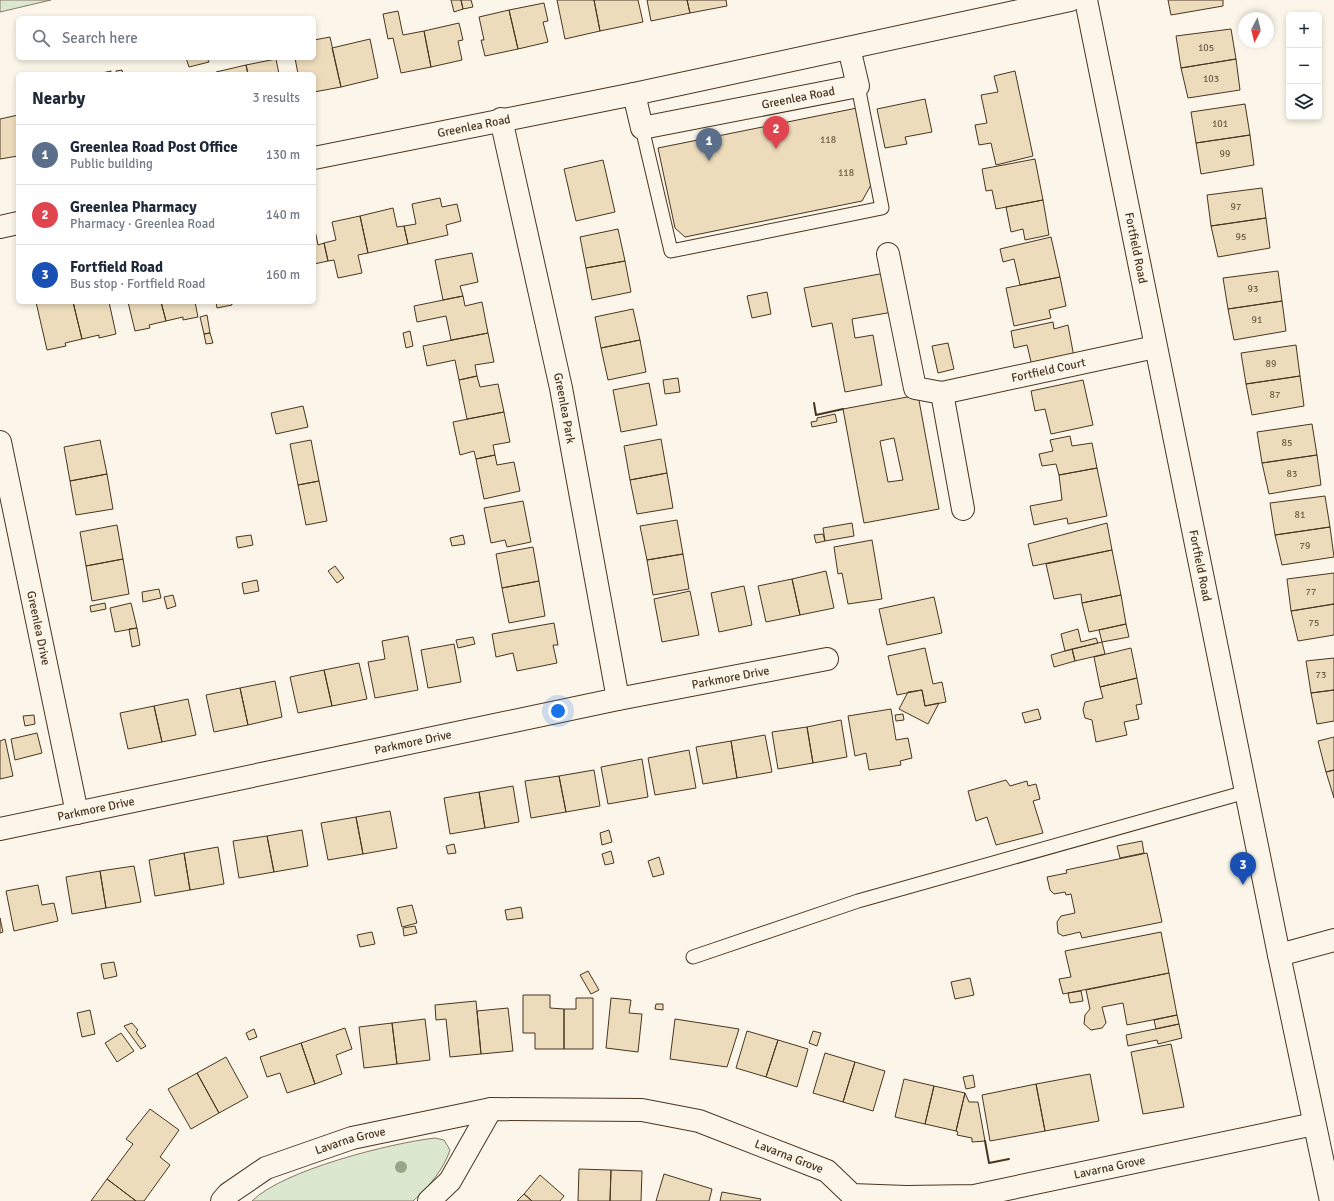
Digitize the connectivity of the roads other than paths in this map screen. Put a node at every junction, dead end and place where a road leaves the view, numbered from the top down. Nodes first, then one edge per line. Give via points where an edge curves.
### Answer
1 (1070, 0) edge
2 (1086, 0) edge
3 (849, 48) junction
4 (858, 86) junction
5 (634, 94) junction
6 (501, 120) junction
7 (642, 128) junction
8 (316, 158) edge
9 (16, 223) edge
10 (0, 227) edge
11 (888, 254) dead end
12 (1155, 347) junction
13 (942, 393) junction
14 (0, 442) edge
15 (963, 509) dead end
16 (827, 659) dead end
17 (618, 699) junction
18 (1246, 792) junction
19 (77, 813) junction
20 (0, 829) edge
21 (1334, 940) edge
22 (1279, 955) junction
23 (693, 957) dead end
24 (492, 1109) junction
25 (1314, 1124) junction
26 (851, 1198) edge
27 (222, 1201) edge
28 (429, 1201) edge
29 (1331, 1201) edge

1 - 3 street, Greenlea Road
2 - 12 street, Fortfield Road
3 - 4 street
3 - 5 street, Greenlea Road
4 - 7 street, Greenlea Road
4 - 7 lane via 882,208 671,251
5 - 6 street, Greenlea Road
5 - 7 street
6 - 8 street, Greenlea Road
6 - 17 street, Greenlea Park via 561,388
9 - 10 street
11 - 13 street, Fortfield Court via 915,388
12 - 13 street, Fortfield Court
12 - 18 street, Fortfield Road
13 - 15 street
14 - 19 street, Greenlea Drive
16 - 17 street, Parkmore Drive
17 - 19 street, Parkmore Drive
18 - 22 street, Fortfield Road
18 - 23 lane via 858,901
19 - 20 street, Parkmore Drive
21 - 22 street
22 - 25 street, Fortfield Road
24 - 26 street, Lavarna Grove via 642,1110 699,1121 827,1171
24 - 27 street, Lavarna Grove via 352,1138 266,1168
24 - 28 street via 450,1181
25 - 26 street, Lavarna Grove via 974,1196
25 - 29 street, Fortfield Road

